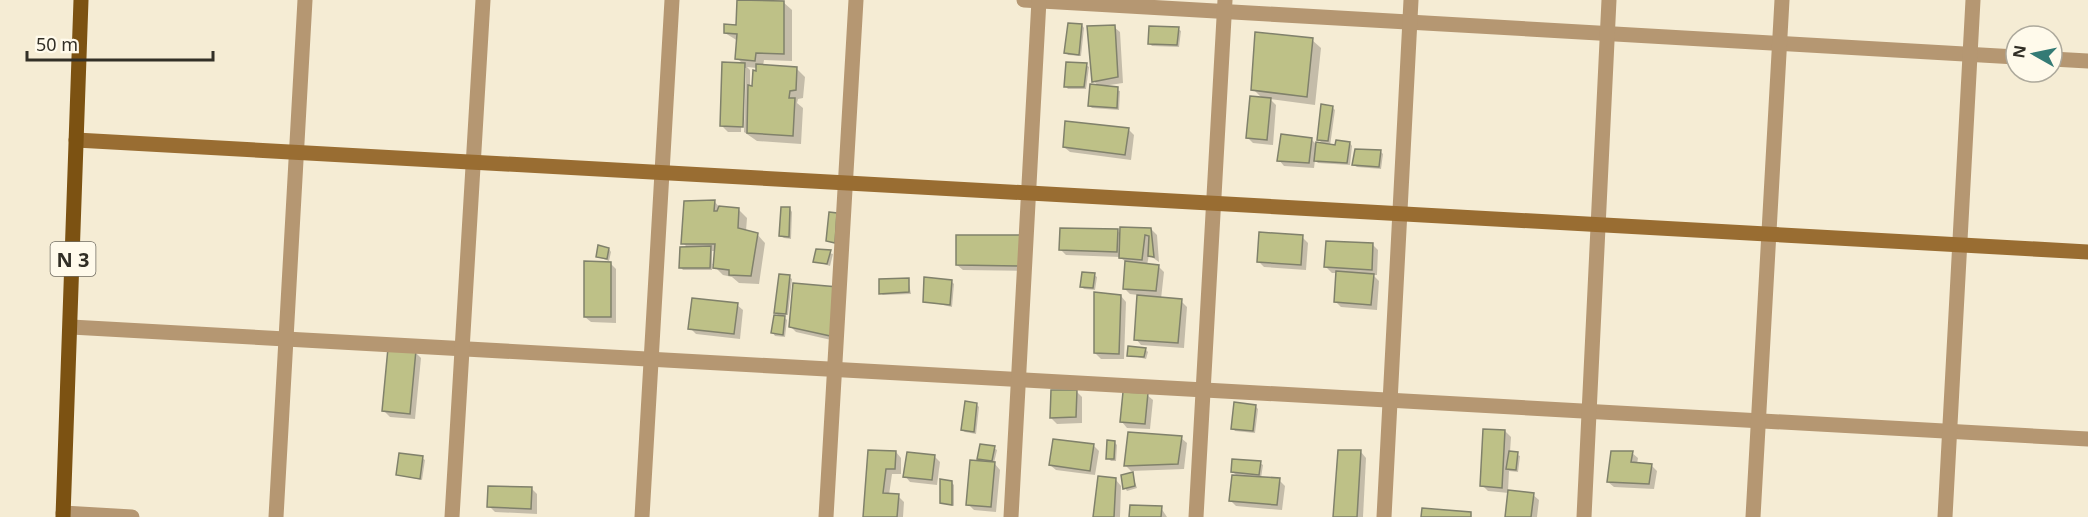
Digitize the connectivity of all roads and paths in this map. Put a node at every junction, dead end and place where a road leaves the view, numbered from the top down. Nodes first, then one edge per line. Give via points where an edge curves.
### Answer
1 (81, 0) edge
2 (305, 0) edge
3 (483, 0) edge
4 (672, 0) edge
5 (856, 0) edge
6 (1034, 0) edge
7 (1411, 0) edge
8 (1609, 0) edge
9 (1782, 0) edge
10 (1973, 0) edge
11 (1224, 6) edge
12 (1410, 22) junction
13 (1608, 34) junction
14 (1780, 43) junction
15 (1970, 54) junction
16 (2004, 56) edge
17 (2064, 60) edge
18 (2088, 61) edge
19 (76, 141) junction
20 (296, 153) junction
21 (473, 163) junction
22 (662, 173) junction
23 (846, 183) junction
24 (1028, 194) junction
25 (1213, 204) junction
26 (1400, 214) junction
27 (1598, 225) junction
28 (1769, 234) junction
29 (1960, 245) junction
30 (2088, 252) edge
31 (71, 327) junction
32 (286, 338) junction
33 (462, 348) junction
34 (651, 359) junction
35 (835, 369) junction
36 (1019, 379) junction
37 (1203, 389) junction
38 (1390, 400) junction
39 (1589, 411) junction
40 (1759, 420) junction
41 (1950, 431) junction
42 (2088, 438) edge
43 (63, 515) edge
44 (132, 517) edge
45 (276, 517) edge
46 (452, 517) edge
47 (642, 517) edge
48 (826, 517) edge
49 (1011, 517) edge
50 (1196, 517) edge
51 (1384, 517) edge
52 (1584, 517) edge
53 (1753, 517) edge
54 (1945, 517) edge

1 - 19 main road, N 3
2 - 20 street
3 - 21 street
4 - 22 street
5 - 23 street
6 - 11 street
6 - 24 street
7 - 12 street
8 - 13 street
9 - 14 street
10 - 15 street
11 - 12 street
11 - 25 street
12 - 13 street
12 - 26 street
13 - 14 street
13 - 27 street
14 - 15 street
14 - 28 street
15 - 16 street
15 - 29 street
17 - 18 street
19 - 20 street
19 - 31 main road, N 3
20 - 21 street
20 - 32 street
21 - 22 street
21 - 33 street
22 - 23 street
22 - 34 street
23 - 24 street
23 - 35 street
24 - 25 street
24 - 36 street
25 - 26 street
25 - 37 street
26 - 27 street
26 - 38 street
27 - 28 street
27 - 39 street
28 - 29 street
28 - 40 street
29 - 30 street
29 - 41 street
31 - 32 street
31 - 43 main road, N 3
32 - 33 street
32 - 45 street
33 - 34 street
33 - 46 street
34 - 35 street
34 - 47 street
35 - 36 street
35 - 48 street
36 - 37 street
36 - 49 street
37 - 38 street
37 - 50 street
38 - 39 street
38 - 51 street
39 - 40 street
39 - 52 street
40 - 41 street
40 - 53 street
41 - 42 street
41 - 54 street
43 - 44 street

